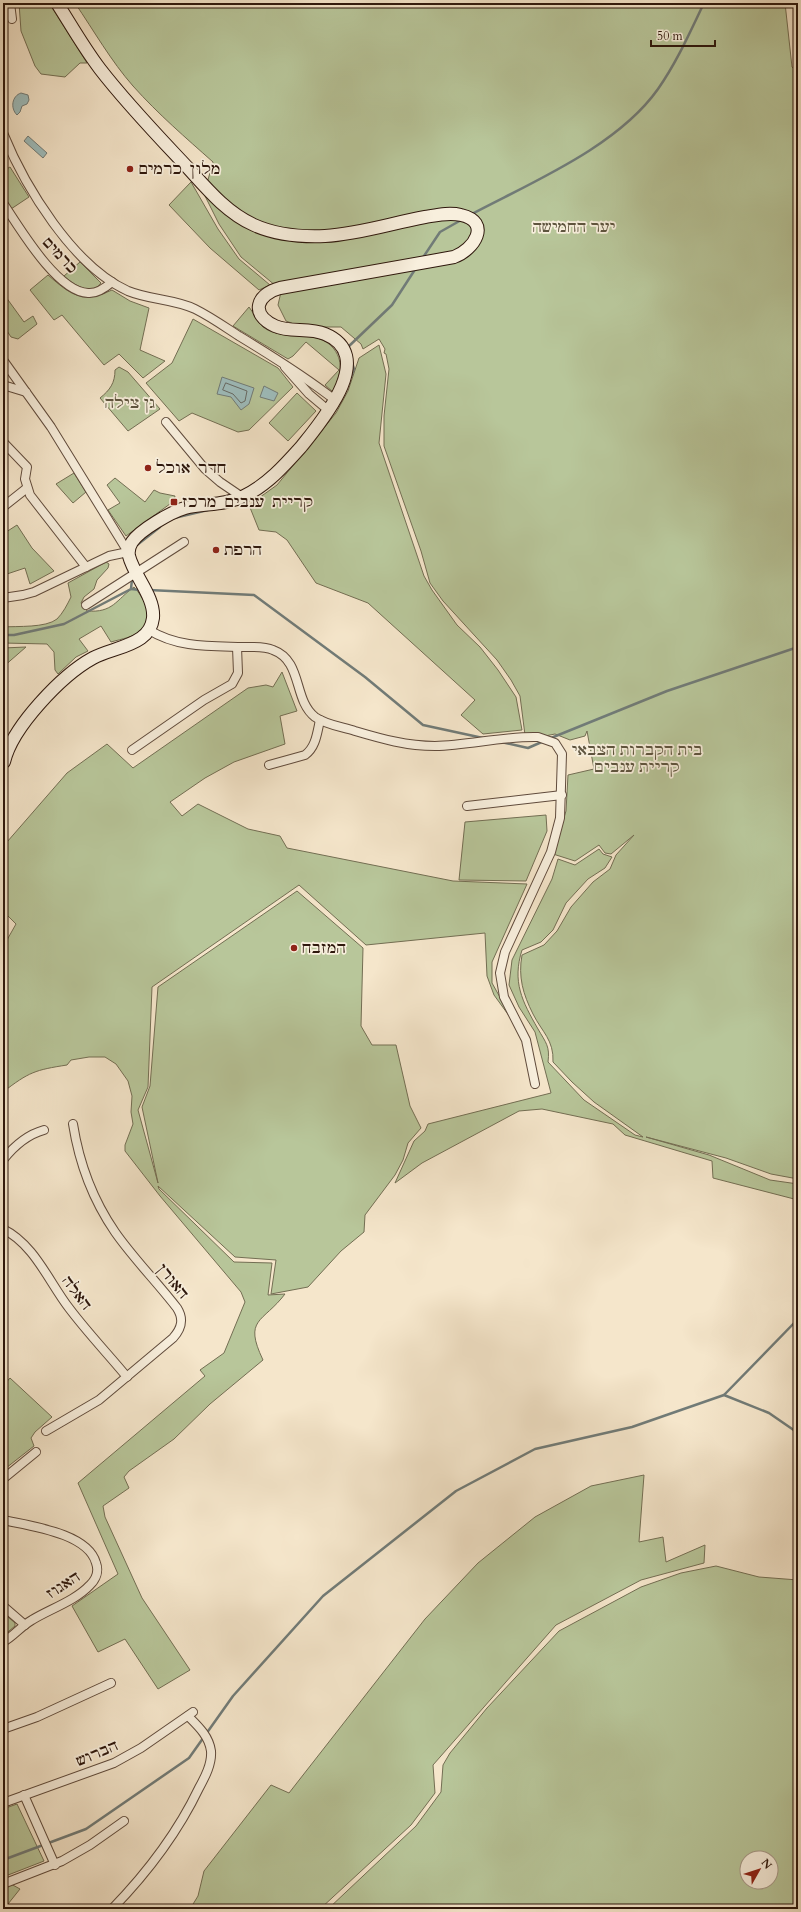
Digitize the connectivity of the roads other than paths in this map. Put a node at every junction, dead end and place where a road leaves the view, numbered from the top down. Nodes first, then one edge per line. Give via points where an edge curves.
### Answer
1 (10, 3) edge
2 (57, 3) edge
3 (12, 19) dead end
4 (3, 133) edge
5 (3, 203) edge
6 (112, 282) junction
7 (3, 360) edge
8 (283, 363) junction
9 (3, 385) edge
10 (26, 392) junction
11 (331, 405) junction
12 (166, 422) dead end
13 (3, 442) edge
14 (27, 488) junction
15 (242, 497) junction
16 (3, 507) edge
17 (184, 542) dead end
18 (128, 552) junction
19 (86, 567) junction
20 (136, 573) junction
21 (3, 598) edge
22 (86, 605) dead end
23 (149, 630) junction
24 (237, 647) junction
25 (320, 720) junction
26 (18, 731) junction
27 (3, 742) edge
28 (132, 750) dead end
29 (3, 763) edge
30 (269, 765) dead end
31 (562, 795) junction
32 (468, 806) dead end
33 (535, 1084) dead end
34 (72, 1124) dead end
35 (44, 1130) dead end
36 (3, 1160) edge
37 (3, 1229) edge
38 (127, 1377) junction
39 (46, 1431) dead end
40 (36, 1452) dead end
41 (3, 1479) edge
42 (3, 1520) edge
43 (3, 1606) edge
44 (25, 1625) junction
45 (3, 1642) edge
46 (111, 1683) dead end
47 (3, 1729) edge
48 (24, 1796) junction
49 (3, 1803) edge
50 (124, 1820) dead end
51 (55, 1865) junction
52 (3, 1884) edge
53 (112, 1909) edge

1 - 3 street
2 - 11 main road via 99,68 134,110 212,194 232,212 253,225 299,236 326,236 448,214 465,216 475,222 478,234 475,242 457,256 280,288 261,298 260,314 269,323 286,329 317,331 325,334 343,349 347,372
4 - 6 street via 26,181 52,221 86,260
5 - 6 street, כרמים via 39,255 67,284 80,292 91,293
6 - 8 street via 138,294 195,309
7 - 10 street
8 - 11 street
8 - 11 street via 304,389
9 - 10 street
10 - 18 street via 51,427
11 - 15 main road via 280,470
12 - 15 street via 205,469
13 - 14 street via 27,467
14 - 16 street
14 - 19 street
15 - 18 main road via 223,504 189,507 175,512 137,537 131,543
17 - 20 street
18 - 19 street via 116,554
18 - 20 main road
19 - 21 street via 34,592
20 - 22 street
20 - 23 main road via 152,608 153,620
23 - 24 street via 167,639 188,644
23 - 26 main road via 139,639 107,651 75,670 45,698
24 - 25 street via 268,648 284,657 293,669 306,706
24 - 28 street via 238,672 232,684 204,700
25 - 30 street via 314,744 309,752
25 - 31 street via 386,740 413,745 442,746 534,737 547,739 558,746 562,754
26 - 27 main road
26 - 29 main road via 9,745
31 - 32 street
31 - 33 street via 560,818 553,846 505,952 500,973 504,996 526,1040
34 - 38 street, האורן via 83,1167 105,1216 181,1315 181,1326 173,1338
35 - 36 street via 23,1140
37 - 38 street, האלה via 18,1238 29,1250 68,1307
38 - 39 street, האורן via 99,1400
40 - 41 street
42 - 44 street, האגוז via 74,1539 86,1547 97,1564 96,1575 88,1587
43 - 44 street
44 - 45 street, האגוז
46 - 47 street
48 - 49 street, הברוש
48 - 51 street
48 - 53 street, הברוש via 114,1762 141,1748 191,1714 208,1739 211,1755 209,1767 169,1842 144,1875
50 - 51 street via 90,1845
51 - 52 street

